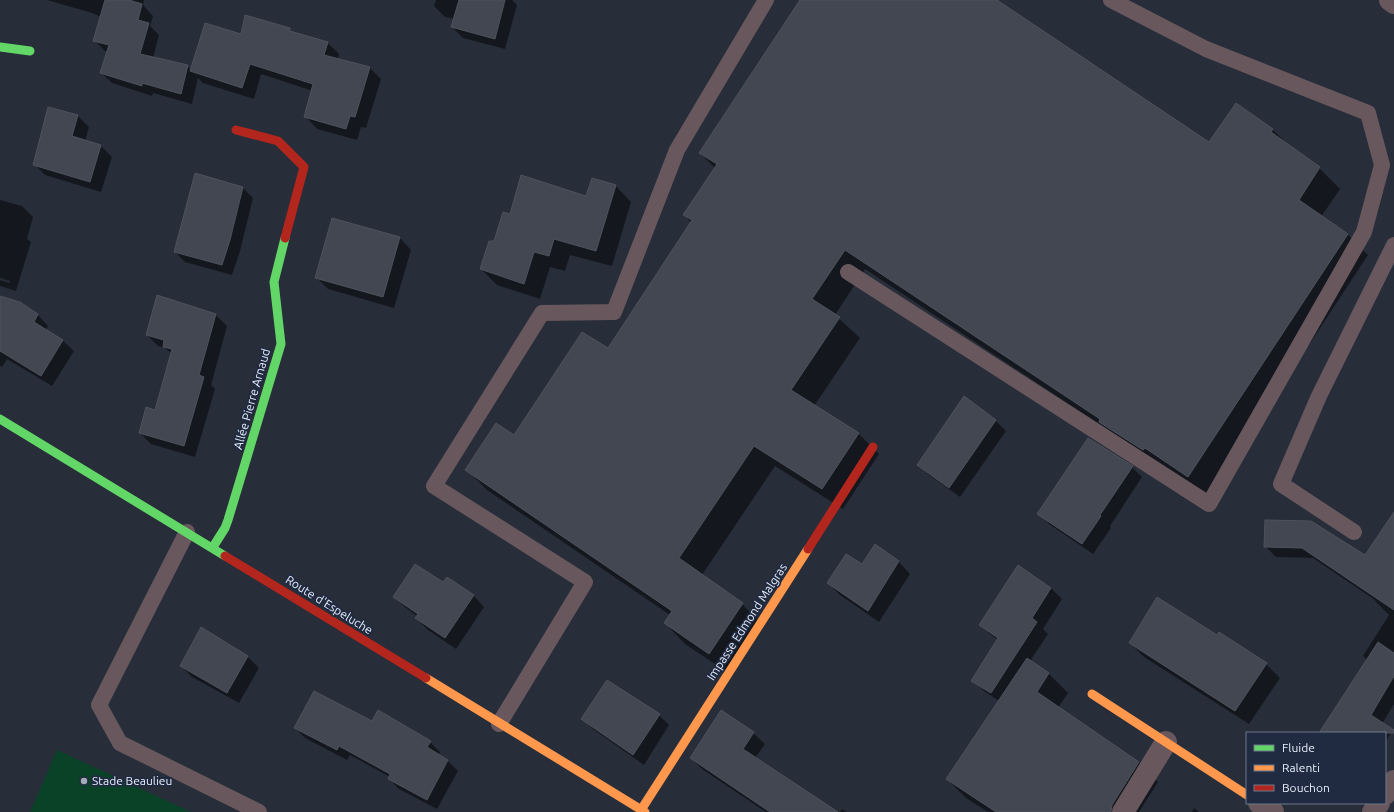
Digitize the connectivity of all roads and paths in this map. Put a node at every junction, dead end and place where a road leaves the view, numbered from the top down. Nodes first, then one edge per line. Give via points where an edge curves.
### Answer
1 (766, 0) edge
2 (1111, 0) edge
3 (1390, 0) edge
4 (1394, 4) edge
5 (0, 47) edge
6 (30, 51) dead end
7 (236, 130) dead end
8 (1394, 245) edge
9 (848, 272) dead end
10 (0, 419) edge
11 (873, 447) dead end
12 (187, 532) junction
13 (1354, 532) dead end
14 (213, 547) junction
15 (1092, 694) dead end
16 (499, 724) junction
17 (1166, 742) junction
18 (1394, 781) edge
19 (1386, 793) edge
20 (1246, 794) edge
21 (1261, 804) edge
22 (643, 811) edge
23 (259, 812) edge
24 (1123, 812) edge
25 (1273, 812) edge

1 - 16 lane via 677,150 614,312 542,313 434,486 586,582
2 - 9 lane via 1206,49 1368,113 1382,165 1364,232 1209,504
3 - 4 street
5 - 6 street
7 - 14 street, Allée Pierre Arnaud via 278,141 304,167 274,282 280,344 228,520
8 - 13 lane via 1319,396 1281,484
10 - 12 street, Route d'Espeluche
11 - 22 street, Impasse Edmond Malgras
12 - 14 street, Route d'Espeluche
12 - 23 lane via 99,706 120,743
14 - 16 street, Route d'Espeluche
15 - 17 street
16 - 22 street, Route d'Espeluche
17 - 20 street
17 - 24 street
18 - 19 street
21 - 25 street

